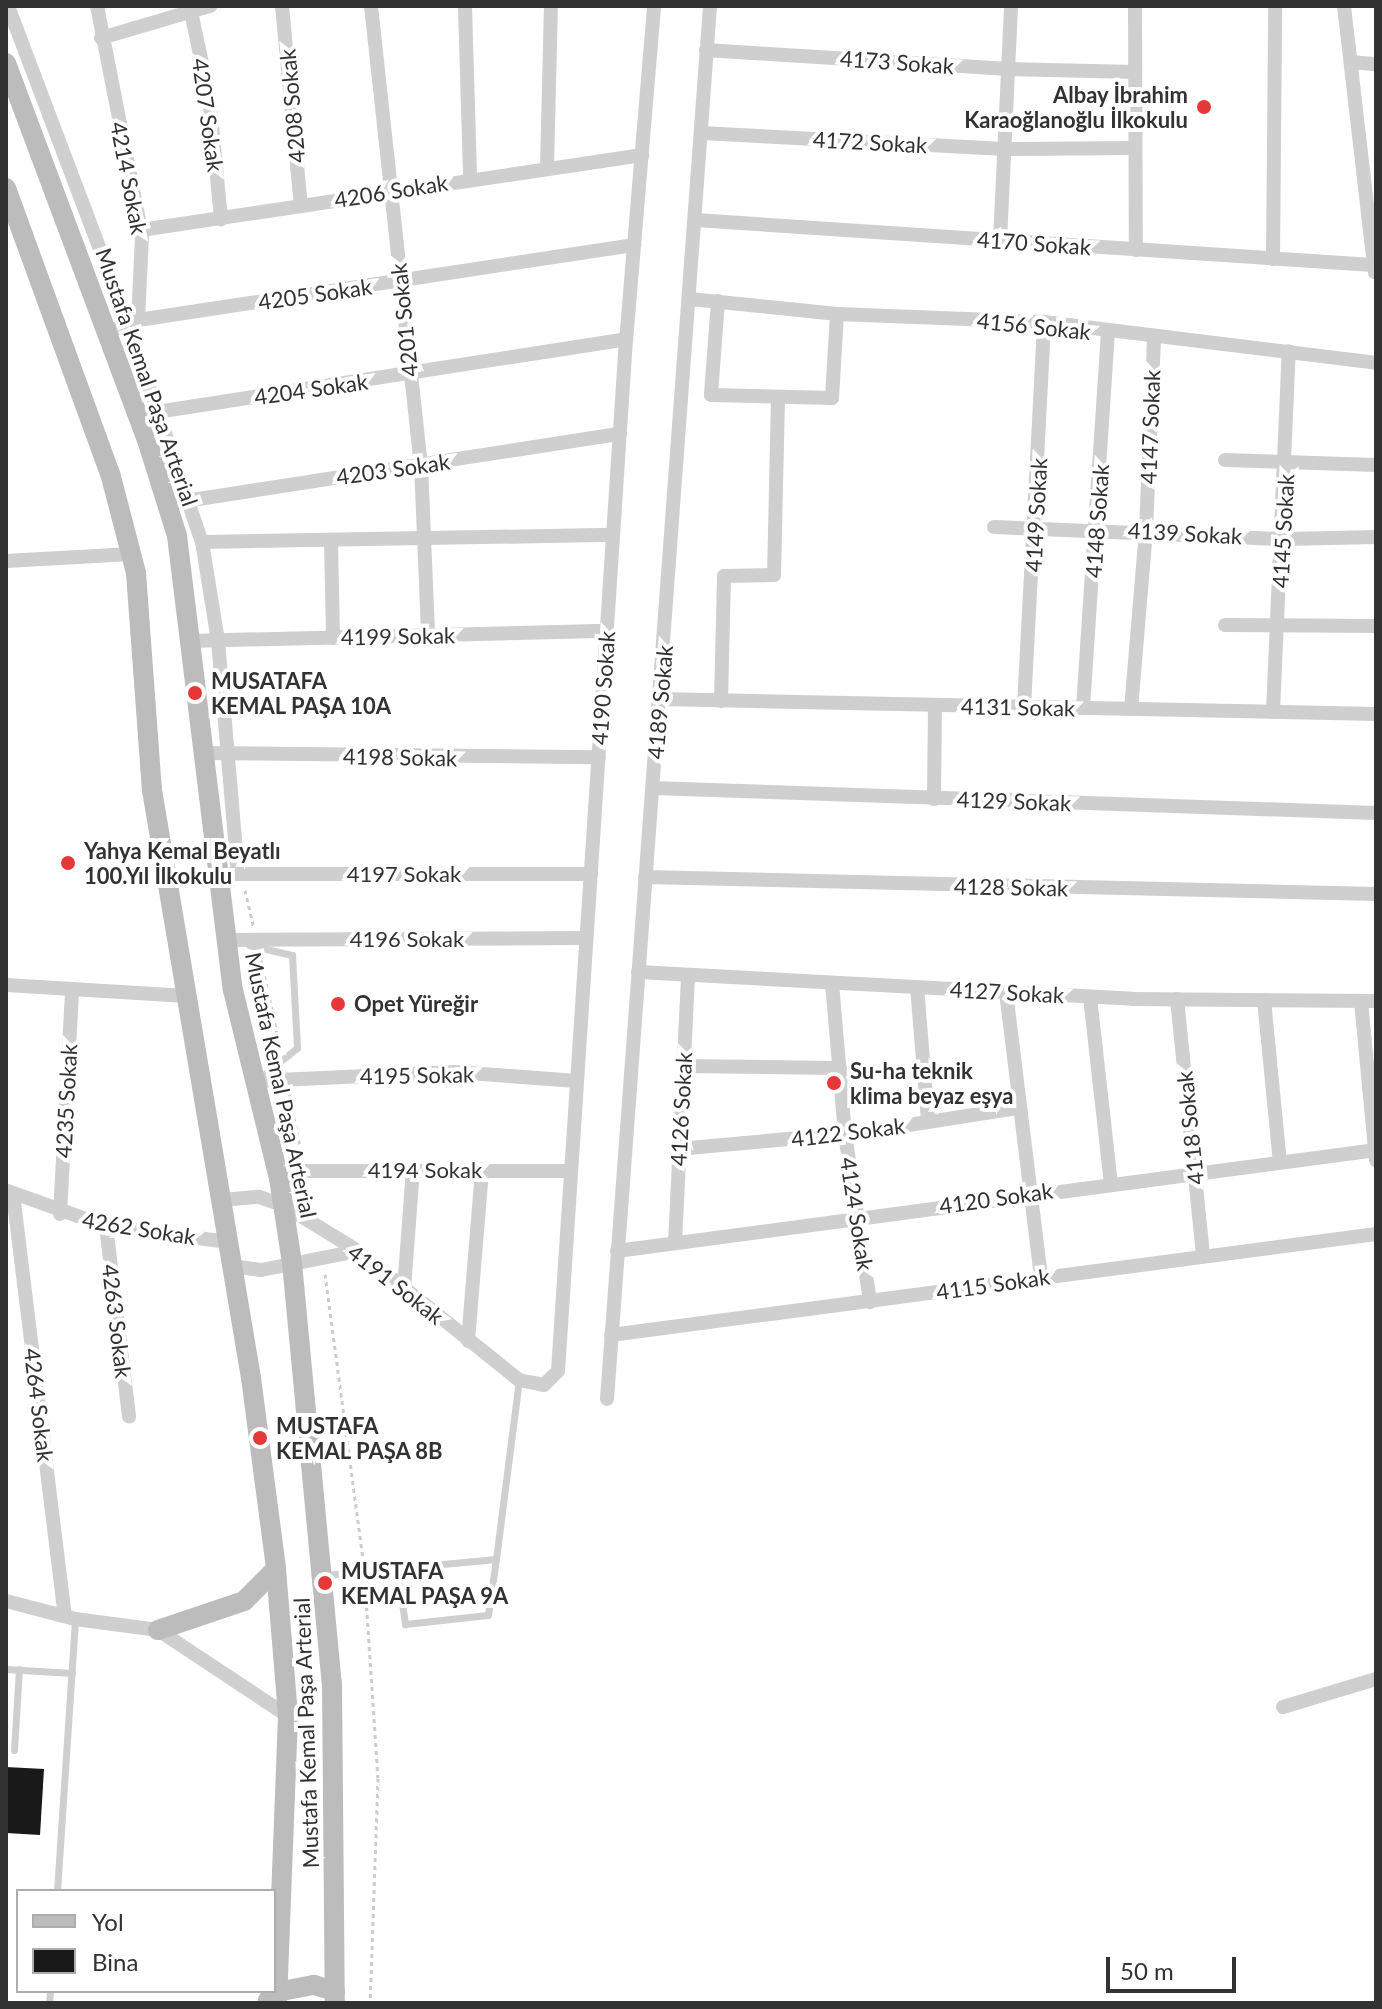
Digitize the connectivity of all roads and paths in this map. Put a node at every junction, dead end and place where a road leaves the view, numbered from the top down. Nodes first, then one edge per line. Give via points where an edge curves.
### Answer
1 (8, 6) edge
2 (97, 6) edge
3 (210, 6) edge
4 (282, 6) edge
5 (371, 6) edge
6 (465, 6) edge
7 (551, 6) edge
8 (654, 6) edge
9 (710, 6) edge
10 (1011, 6) edge
11 (1135, 6) edge
12 (1275, 6) edge
13 (1344, 6) edge
14 (191, 12) junction
15 (101, 38) junction
16 (706, 50) junction
17 (1351, 62) junction
18 (6, 63) edge
19 (1376, 64) edge
20 (1008, 69) junction
21 (1135, 72) junction
22 (701, 133) junction
23 (1135, 148) junction
24 (1005, 149) junction
25 (642, 155) junction
26 (547, 167) junction
27 (470, 178) junction
28 (6, 188) edge
29 (390, 191) junction
30 (301, 206) junction
31 (221, 219) junction
32 (695, 220) junction
33 (13, 228) edge
34 (141, 230) junction
35 (1000, 241) junction
36 (634, 245) junction
37 (1136, 250) junction
38 (1273, 259) junction
39 (1374, 270) edge
40 (400, 281) junction
41 (690, 299) junction
42 (718, 301) junction
43 (837, 314) junction
44 (133, 322) junction
45 (1044, 322) junction
46 (108, 332) junction
47 (1108, 334) junction
48 (1154, 336) junction
49 (626, 339) junction
50 (1289, 351) junction
51 (1376, 363) edge
52 (409, 374) junction
53 (778, 400) junction
54 (159, 411) junction
55 (138, 414) junction
56 (620, 434) junction
57 (1225, 460) dead end
58 (1287, 463) junction
59 (421, 465) junction
60 (1376, 465) edge
61 (177, 502) junction
62 (994, 527) dead end
63 (1098, 529) junction
64 (1037, 530) junction
65 (1146, 530) junction
66 (613, 535) junction
67 (1376, 537) edge
68 (1285, 539) junction
69 (425, 540) junction
70 (331, 541) junction
71 (202, 542) junction
72 (132, 554) junction
73 (6, 561) edge
74 (1225, 625) dead end
75 (1278, 626) junction
76 (1376, 626) edge
77 (607, 631) junction
78 (428, 635) junction
79 (333, 638) junction
80 (189, 641) junction
81 (218, 641) junction
82 (660, 699) junction
83 (721, 701) junction
84 (935, 705) junction
85 (1024, 707) junction
86 (1083, 708) junction
87 (1131, 709) junction
88 (1273, 712) junction
89 (1376, 714) edge
90 (202, 753) junction
91 (228, 754) junction
92 (599, 757) junction
93 (653, 788) junction
94 (934, 799) junction
95 (1376, 813) edge
96 (228, 874) junction
97 (591, 874) junction
98 (645, 877) junction
99 (1376, 894) edge
100 (586, 938) junction
101 (227, 940) junction
102 (638, 972) junction
103 (688, 975) junction
104 (832, 983) junction
105 (6, 985) edge
106 (917, 987) junction
107 (72, 989) junction
108 (1006, 992) junction
109 (187, 996) junction
110 (1090, 997) junction
111 (1177, 999) junction
112 (1264, 1000) junction
113 (1369, 1001) edge
114 (683, 1066) junction
115 (840, 1068) junction
116 (256, 1081) junction
117 (577, 1081) junction
118 (1018, 1108) junction
119 (928, 1122) junction
120 (845, 1134) junction
121 (678, 1149) junction
122 (1376, 1154) edge
123 (1280, 1162) junction
124 (413, 1169) junction
125 (482, 1170) junction
126 (278, 1171) junction
127 (571, 1171) junction
128 (1194, 1173) junction
129 (1111, 1184) junction
130 (10, 1192) edge
131 (1027, 1194) junction
132 (221, 1200) junction
133 (283, 1205) junction
134 (60, 1214) junction
135 (858, 1217) junction
136 (106, 1226) junction
137 (1376, 1234) edge
138 (228, 1242) junction
139 (675, 1243) junction
140 (358, 1251) junction
141 (617, 1251) junction
142 (1203, 1256) junction
143 (292, 1263) junction
144 (232, 1266) junction
145 (1041, 1277) junction
146 (404, 1289) junction
147 (870, 1302) junction
148 (611, 1335) junction
149 (468, 1341) junction
150 (519, 1380) junction
151 (607, 1399) dead end
152 (129, 1417) dead end
153 (496, 1559) junction
154 (397, 1567) junction
155 (276, 1569) junction
156 (324, 1575) junction
157 (6, 1601) edge
158 (70, 1617) junction
159 (158, 1630) junction
160 (6, 1669) edge
161 (19, 1669) junction
162 (72, 1673) junction
163 (1376, 1679) edge
164 (1283, 1707) dead end
165 (288, 1716) junction
166 (14, 1750) dead end
167 (57, 1889) edge
168 (276, 1942) edge
169 (335, 1997) edge
170 (273, 1999) edge

1 - 44 street
2 - 15 street, 4214 Sokak
3 - 14 street
4 - 30 street, 4208 Sokak
5 - 29 street, 4201 Sokak
6 - 27 street
7 - 26 street
8 - 25 street, 4190 Sokak
9 - 16 street, 4189 Sokak
10 - 20 street
11 - 21 street
12 - 38 street
13 - 17 street
14 - 15 street
14 - 31 street, 4207 Sokak via 209,96
15 - 34 street, 4214 Sokak
16 - 20 street, 4173 Sokak
16 - 22 street, 4189 Sokak
17 - 19 street
17 - 39 street
18 - 46 main road, Mustafa Kemal Paşa Arterial
20 - 21 street, 4173 Sokak
20 - 24 street
21 - 23 street
22 - 24 street, 4172 Sokak
22 - 32 street, 4189 Sokak
23 - 24 street, 4172 Sokak
23 - 37 street
24 - 35 street
25 - 26 street, 4206 Sokak
25 - 36 street, 4190 Sokak
26 - 27 street, 4206 Sokak
27 - 29 street, 4206 Sokak
28 - 33 main road, Mustafa Kemal Paşa Arterial
29 - 30 street, 4206 Sokak
29 - 40 street, 4201 Sokak
30 - 31 street, 4206 Sokak
31 - 34 street, 4206 Sokak
32 - 35 street, 4170 Sokak
32 - 41 street, 4189 Sokak
33 - 72 main road, Mustafa Kemal Paşa Arterial via 110,473
34 - 44 street, 4214 Sokak
35 - 37 street, 4170 Sokak
36 - 40 street, 4205 Sokak
36 - 49 street, 4190 Sokak
37 - 38 street, 4170 Sokak
38 - 39 street, 4170 Sokak
40 - 44 street, 4205 Sokak
40 - 52 street, 4201 Sokak
41 - 42 street, 4156 Sokak
41 - 82 street, 4189 Sokak
42 - 43 street, 4156 Sokak
42 - 53 street via 711,395
43 - 45 street, 4156 Sokak
43 - 53 street via 832,398
44 - 46 street
44 - 54 street
45 - 47 street, 4156 Sokak
45 - 64 street, 4149 Sokak
46 - 55 main road, Mustafa Kemal Paşa Arterial
47 - 48 street, 4156 Sokak
47 - 63 street, 4148 Sokak
48 - 50 street, 4156 Sokak
48 - 65 street, 4147 Sokak
49 - 52 street, 4204 Sokak
49 - 56 street, 4190 Sokak
50 - 51 street, 4156 Sokak
50 - 58 street, 4145 Sokak
52 - 54 street, 4204 Sokak
52 - 59 street, 4201 Sokak
53 - 83 street via 774,575 724,576
54 - 55 street, 4204 Sokak
54 - 61 street
55 - 61 main road, Mustafa Kemal Paşa Arterial
56 - 59 street, 4203 Sokak
56 - 66 street, 4190 Sokak
57 - 58 street
58 - 60 street
58 - 68 street, 4145 Sokak
59 - 61 street, 4203 Sokak
59 - 69 street, 4201 Sokak
61 - 71 street
61 - 80 main road, Mustafa Kemal Paşa Arterial
62 - 64 street, 4139 Sokak
63 - 64 street, 4139 Sokak
63 - 65 street, 4139 Sokak
63 - 86 street, 4148 Sokak
64 - 85 street, 4149 Sokak
65 - 68 street, 4139 Sokak
65 - 87 street, 4147 Sokak
66 - 69 street
66 - 77 street, 4190 Sokak
67 - 68 street, 4139 Sokak
68 - 75 street, 4145 Sokak
69 - 70 street
69 - 78 street, 4201 Sokak
70 - 71 street
70 - 79 street
71 - 81 street
72 - 73 street
72 - 109 main road, Mustafa Kemal Paşa Arterial via 152,790
74 - 75 street
75 - 76 street
75 - 88 street, 4145 Sokak
77 - 78 street, 4199 Sokak
77 - 92 street, 4190 Sokak
78 - 79 street, 4199 Sokak
79 - 81 street, 4199 Sokak
80 - 81 street, 4199 Sokak
80 - 90 main road, Mustafa Kemal Paşa Arterial
81 - 91 street
82 - 83 street, 4131 Sokak
82 - 93 street, 4189 Sokak
83 - 84 street, 4131 Sokak
84 - 85 street, 4131 Sokak
84 - 94 street
85 - 86 street, 4131 Sokak
86 - 87 street, 4131 Sokak
87 - 88 street, 4131 Sokak
88 - 89 street, 4131 Sokak
90 - 91 street, 4198 Sokak
90 - 96 main road, Mustafa Kemal Paşa Arterial
91 - 92 street, 4198 Sokak
91 - 96 street
92 - 97 street, 4190 Sokak
93 - 94 street, 4129 Sokak
93 - 98 street, 4189 Sokak
94 - 95 street, 4129 Sokak
96 - 97 street, 4197 Sokak
96 - 101 main road, Mustafa Kemal Paşa Arterial
97 - 100 street, 4190 Sokak
98 - 99 street, 4128 Sokak
98 - 102 street, 4189 Sokak
100 - 101 street, 4196 Sokak
100 - 117 street, 4190 Sokak
101 - 116 main road, Mustafa Kemal Paşa Arterial
101 - 116 lane via 292,955 297,1048
102 - 103 street, 4127 Sokak
102 - 141 street, 4189 Sokak
103 - 104 street, 4127 Sokak
103 - 114 street, 4126 Sokak
104 - 106 street, 4127 Sokak
104 - 115 street, 4124 Sokak
105 - 107 street
106 - 108 street, 4127 Sokak
106 - 119 street
107 - 109 street
107 - 134 street, 4235 Sokak
108 - 110 street, 4127 Sokak
108 - 118 street
109 - 132 main road, Mustafa Kemal Paşa Arterial
110 - 111 street, 4127 Sokak
110 - 129 street
111 - 112 street, 4127 Sokak
111 - 128 street, 4118 Sokak
112 - 113 street, 4127 Sokak
112 - 123 street
113 - 122 street
114 - 115 street
114 - 121 street, 4126 Sokak
115 - 120 street, 4124 Sokak
116 - 117 street, 4195 Sokak via 455,1072
116 - 126 main road, Mustafa Kemal Paşa Arterial
117 - 127 street, 4190 Sokak
118 - 119 street, 4122 Sokak
118 - 131 street
119 - 120 street, 4122 Sokak
120 - 121 street, 4122 Sokak
120 - 135 street, 4124 Sokak
121 - 139 street, 4126 Sokak
122 - 123 street, 4120 Sokak
123 - 128 street, 4120 Sokak
124 - 125 street, 4194 Sokak
124 - 126 street, 4194 Sokak
124 - 146 street
125 - 127 street, 4194 Sokak
125 - 149 street
126 - 133 main road, Mustafa Kemal Paşa Arterial
127 - 150 street, 4190 Sokak via 558,1371 544,1385
128 - 129 street, 4120 Sokak
128 - 142 street, 4118 Sokak
129 - 131 street, 4120 Sokak
130 - 134 street, 4262 Sokak
130 - 158 street, 4264 Sokak
131 - 135 street, 4120 Sokak
131 - 145 street
132 - 133 street, 4191 Sokak via 259,1197
132 - 138 main road, Mustafa Kemal Paşa Arterial
133 - 140 street, 4191 Sokak
133 - 143 main road, Mustafa Kemal Paşa Arterial
134 - 136 street, 4262 Sokak
135 - 139 street, 4120 Sokak
135 - 147 street, 4124 Sokak
136 - 138 street, 4262 Sokak
136 - 152 street, 4263 Sokak
137 - 142 street, 4115 Sokak
138 - 144 main road, Mustafa Kemal Paşa Arterial
139 - 141 street, 4120 Sokak
140 - 143 street
140 - 146 street, 4191 Sokak
141 - 148 street, 4189 Sokak
142 - 145 street, 4115 Sokak
143 - 144 street via 261,1270
143 - 156 main road, Mustafa Kemal Paşa Arterial
144 - 155 main road, Mustafa Kemal Paşa Arterial
145 - 147 street, 4115 Sokak
146 - 149 street, 4191 Sokak
147 - 148 street, 4115 Sokak
148 - 151 street, 4189 Sokak
149 - 150 street, 4191 Sokak
150 - 153 lane
153 - 154 lane
153 - 154 lane via 488,1615 405,1624
154 - 156 lane
155 - 159 main road via 244,1601
155 - 165 main road, Mustafa Kemal Paşa Arterial
156 - 169 main road, Mustafa Kemal Paşa Arterial via 332,1683
157 - 158 street
158 - 159 street
158 - 162 lane
159 - 165 street
160 - 161 lane
161 - 162 lane
161 - 166 lane
162 - 167 lane
163 - 164 street
165 - 168 main road, Mustafa Kemal Paşa Arterial
169 - 170 main road via 314,1985

